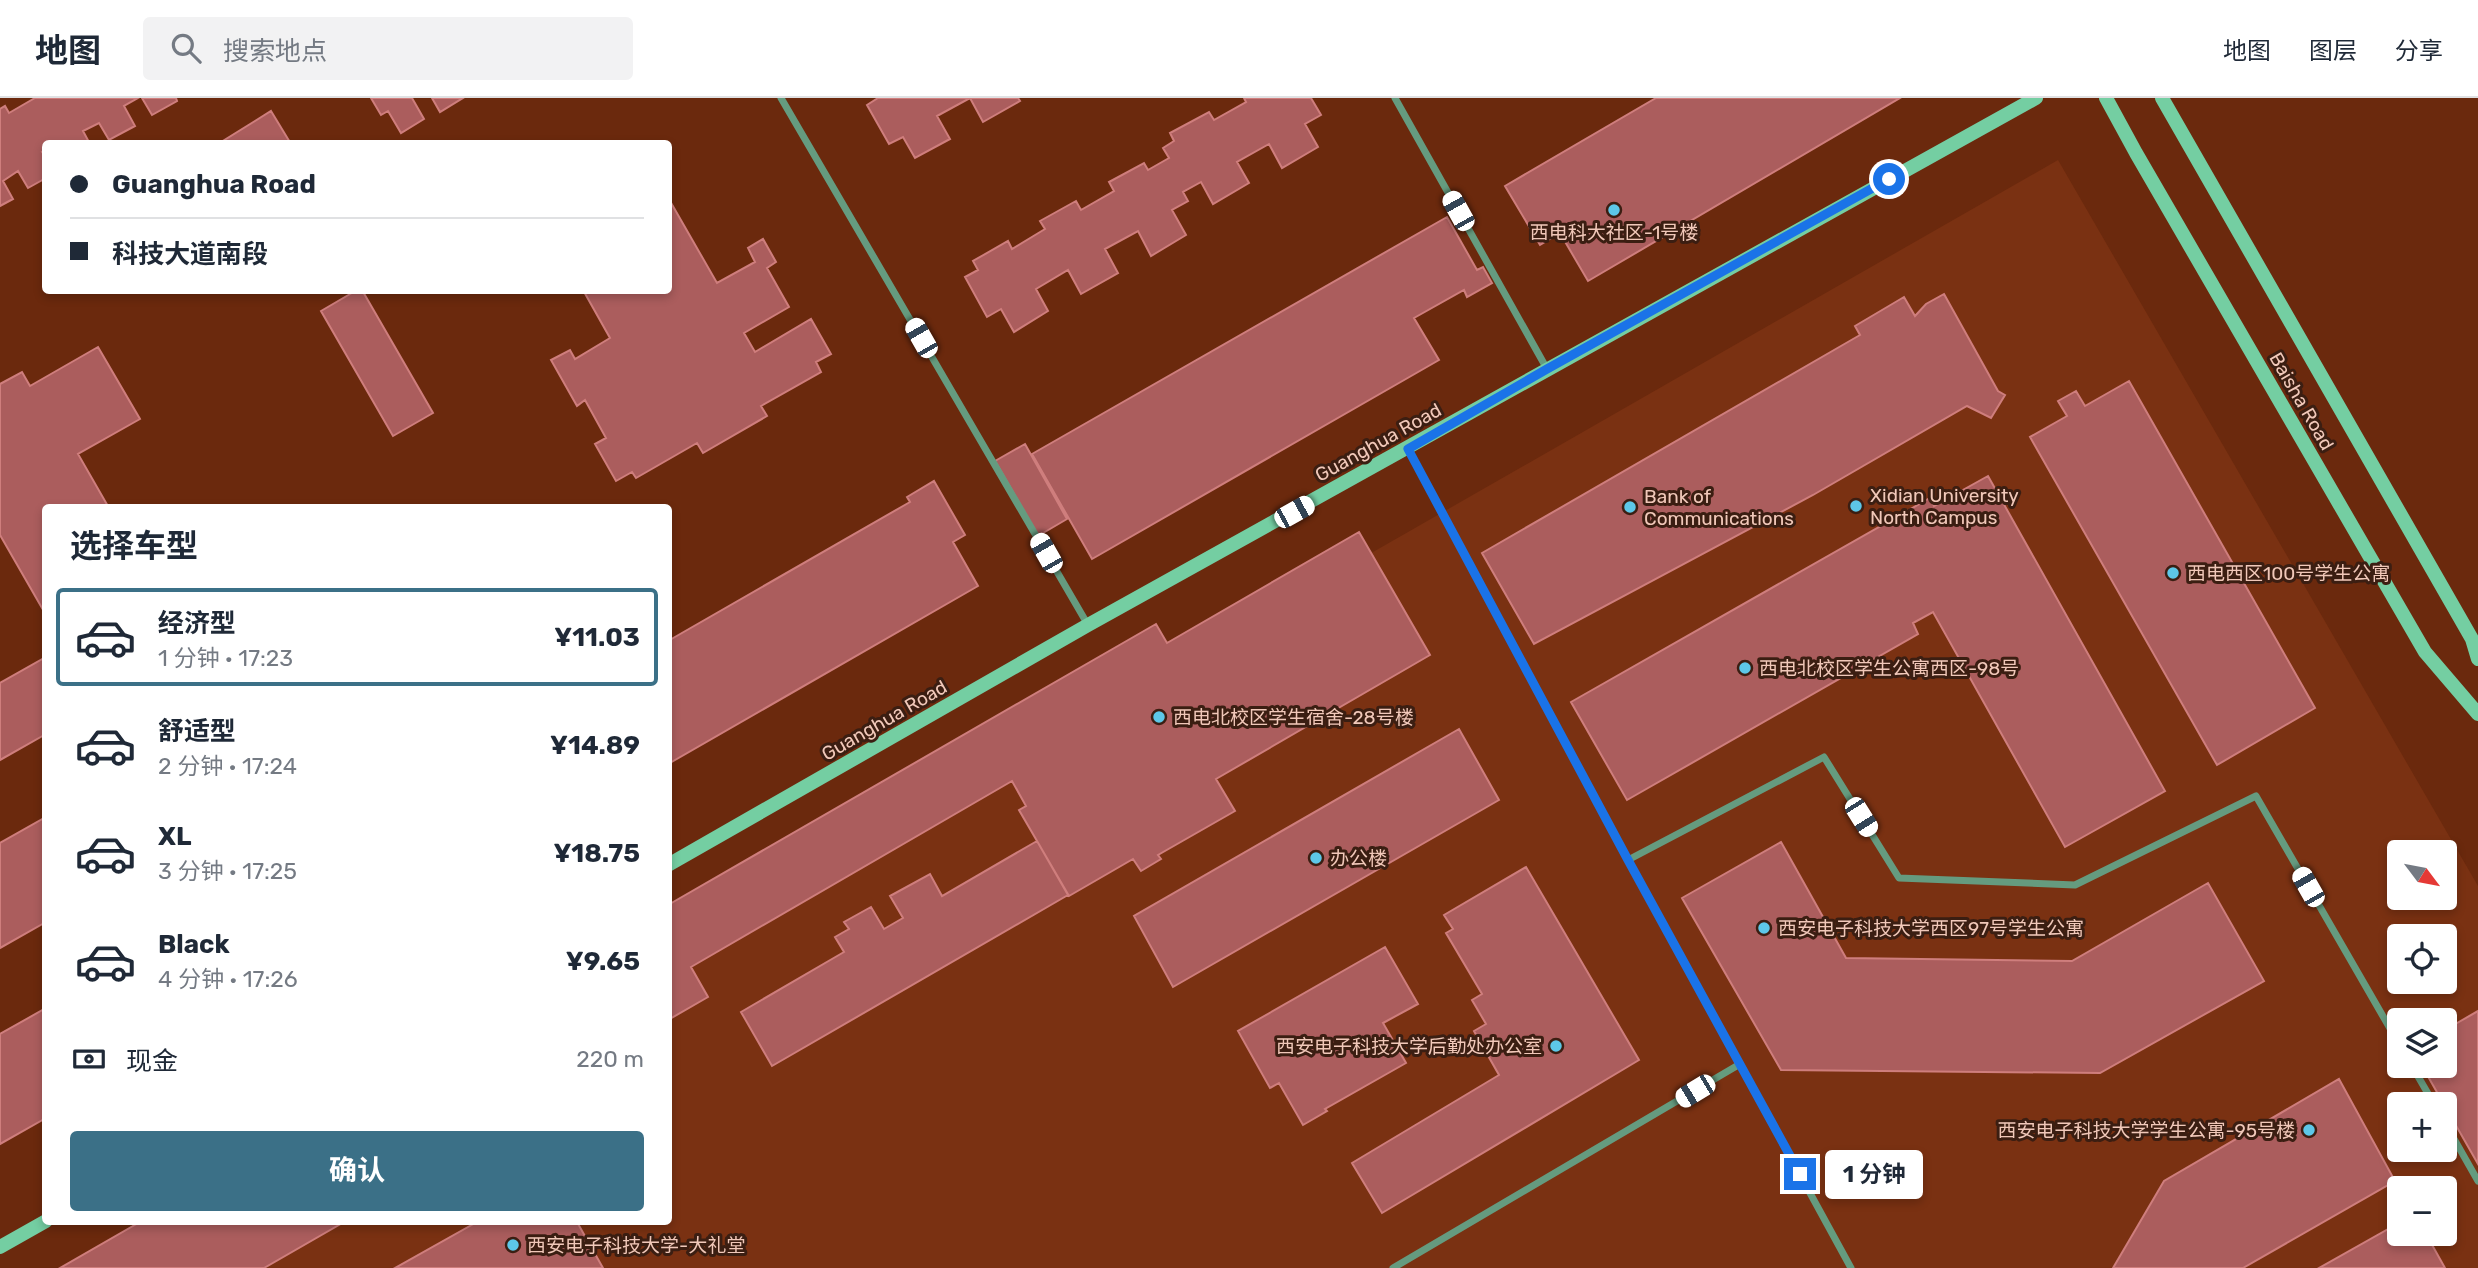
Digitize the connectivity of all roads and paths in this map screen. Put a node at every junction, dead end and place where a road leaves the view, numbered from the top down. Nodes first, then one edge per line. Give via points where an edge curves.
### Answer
1 (781, 98) edge
2 (1395, 98) edge
3 (2036, 98) edge
4 (2106, 98) edge
5 (2162, 98) edge
6 (1547, 369) junction
7 (1408, 449) junction
8 (1088, 625) junction
9 (2478, 659) edge
10 (2478, 714) edge
11 (1628, 860) junction
12 (672, 863) edge
13 (2387, 1023) edge
14 (1740, 1064) junction
15 (2457, 1144) edge
16 (2478, 1181) edge
17 (42, 1223) edge
18 (0, 1247) edge
19 (1402, 1266) edge
20 (1393, 1268) edge
21 (1851, 1268) edge

1 - 8 street
2 - 6 street
3 - 6 street, Guanghua Road
4 - 10 street, Baisha Road via 2425,652
5 - 9 street, Baisha Road via 2472,639
6 - 7 street, Guanghua Road
7 - 8 street, Guanghua Road
7 - 11 street
8 - 12 street, Guanghua Road
11 - 13 street via 1824,757 1899,878 2075,886 2256,796
11 - 14 street
14 - 19 street
14 - 21 street
15 - 16 street
17 - 18 street
19 - 20 street

